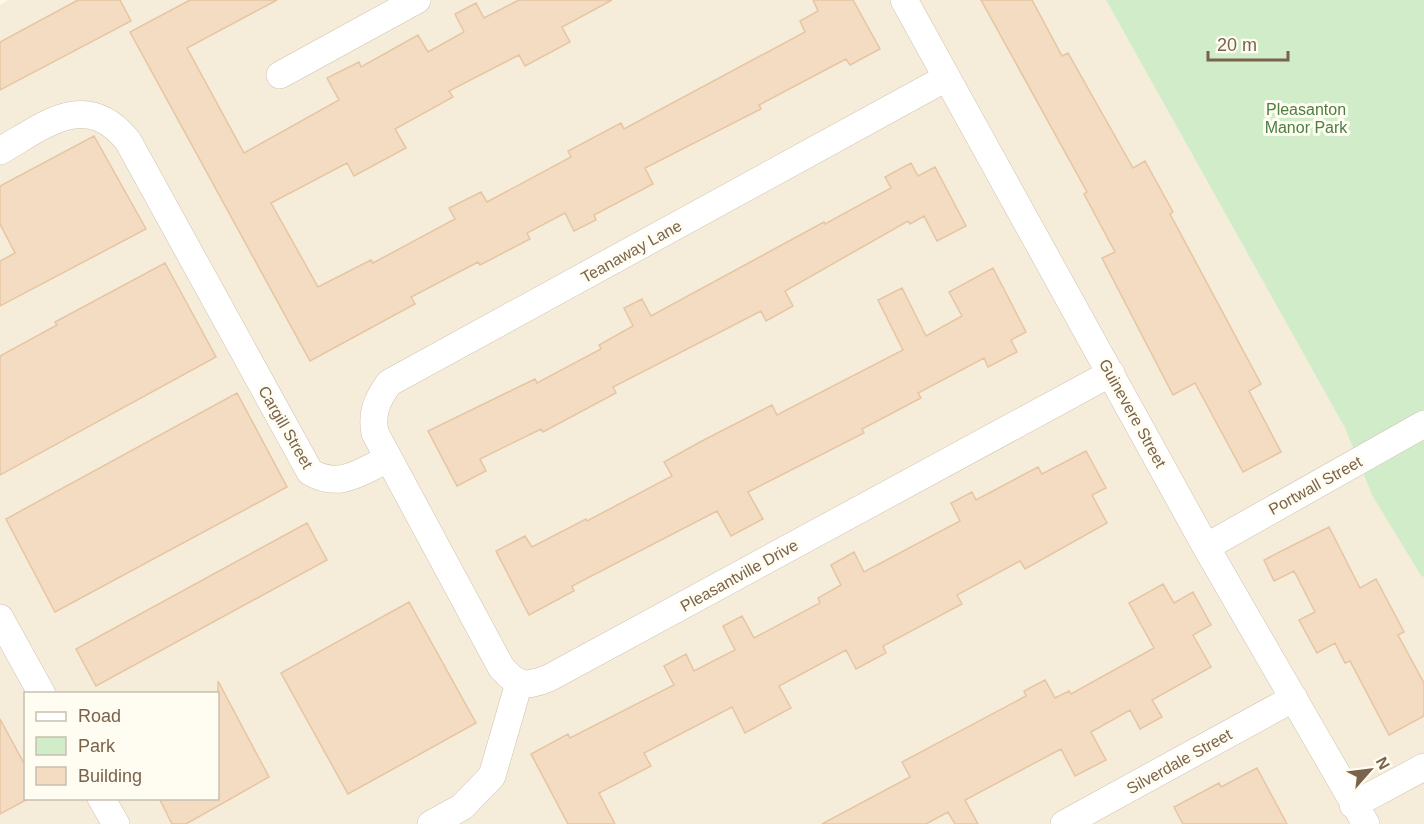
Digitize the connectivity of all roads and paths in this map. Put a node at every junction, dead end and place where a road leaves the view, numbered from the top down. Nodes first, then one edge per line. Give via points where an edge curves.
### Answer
1 (417, 0) edge
2 (904, 0) edge
3 (280, 75) dead end
4 (946, 78) junction
5 (0, 150) edge
6 (1111, 373) junction
7 (1424, 424) edge
8 (388, 459) junction
9 (1206, 547) junction
10 (0, 618) edge
11 (519, 683) junction
12 (41, 692) edge
13 (1294, 698) junction
14 (1424, 767) edge
15 (102, 800) edge
16 (1360, 814) edge
17 (116, 824) edge
18 (432, 824) edge
19 (1064, 824) edge

1 - 3 street
2 - 4 street, Guinevere Street
4 - 6 street, Guinevere Street
4 - 8 street, Teanaway Lane via 389,383 378,399 373,418 375,433
5 - 8 street, Cargill Street via 62,116 84,114 103,118 117,127 309,472 340,481
6 - 9 street, Guinevere Street
6 - 11 street, Pleasantville Drive via 549,678 531,685
7 - 9 street, Portwall Street
8 - 11 street via 501,667
9 - 13 street, Guinevere Street
10 - 12 street
11 - 18 street via 492,776 462,807
13 - 16 street, Guinevere Street
13 - 19 street, Silverdale Street
14 - 16 street
15 - 17 street

